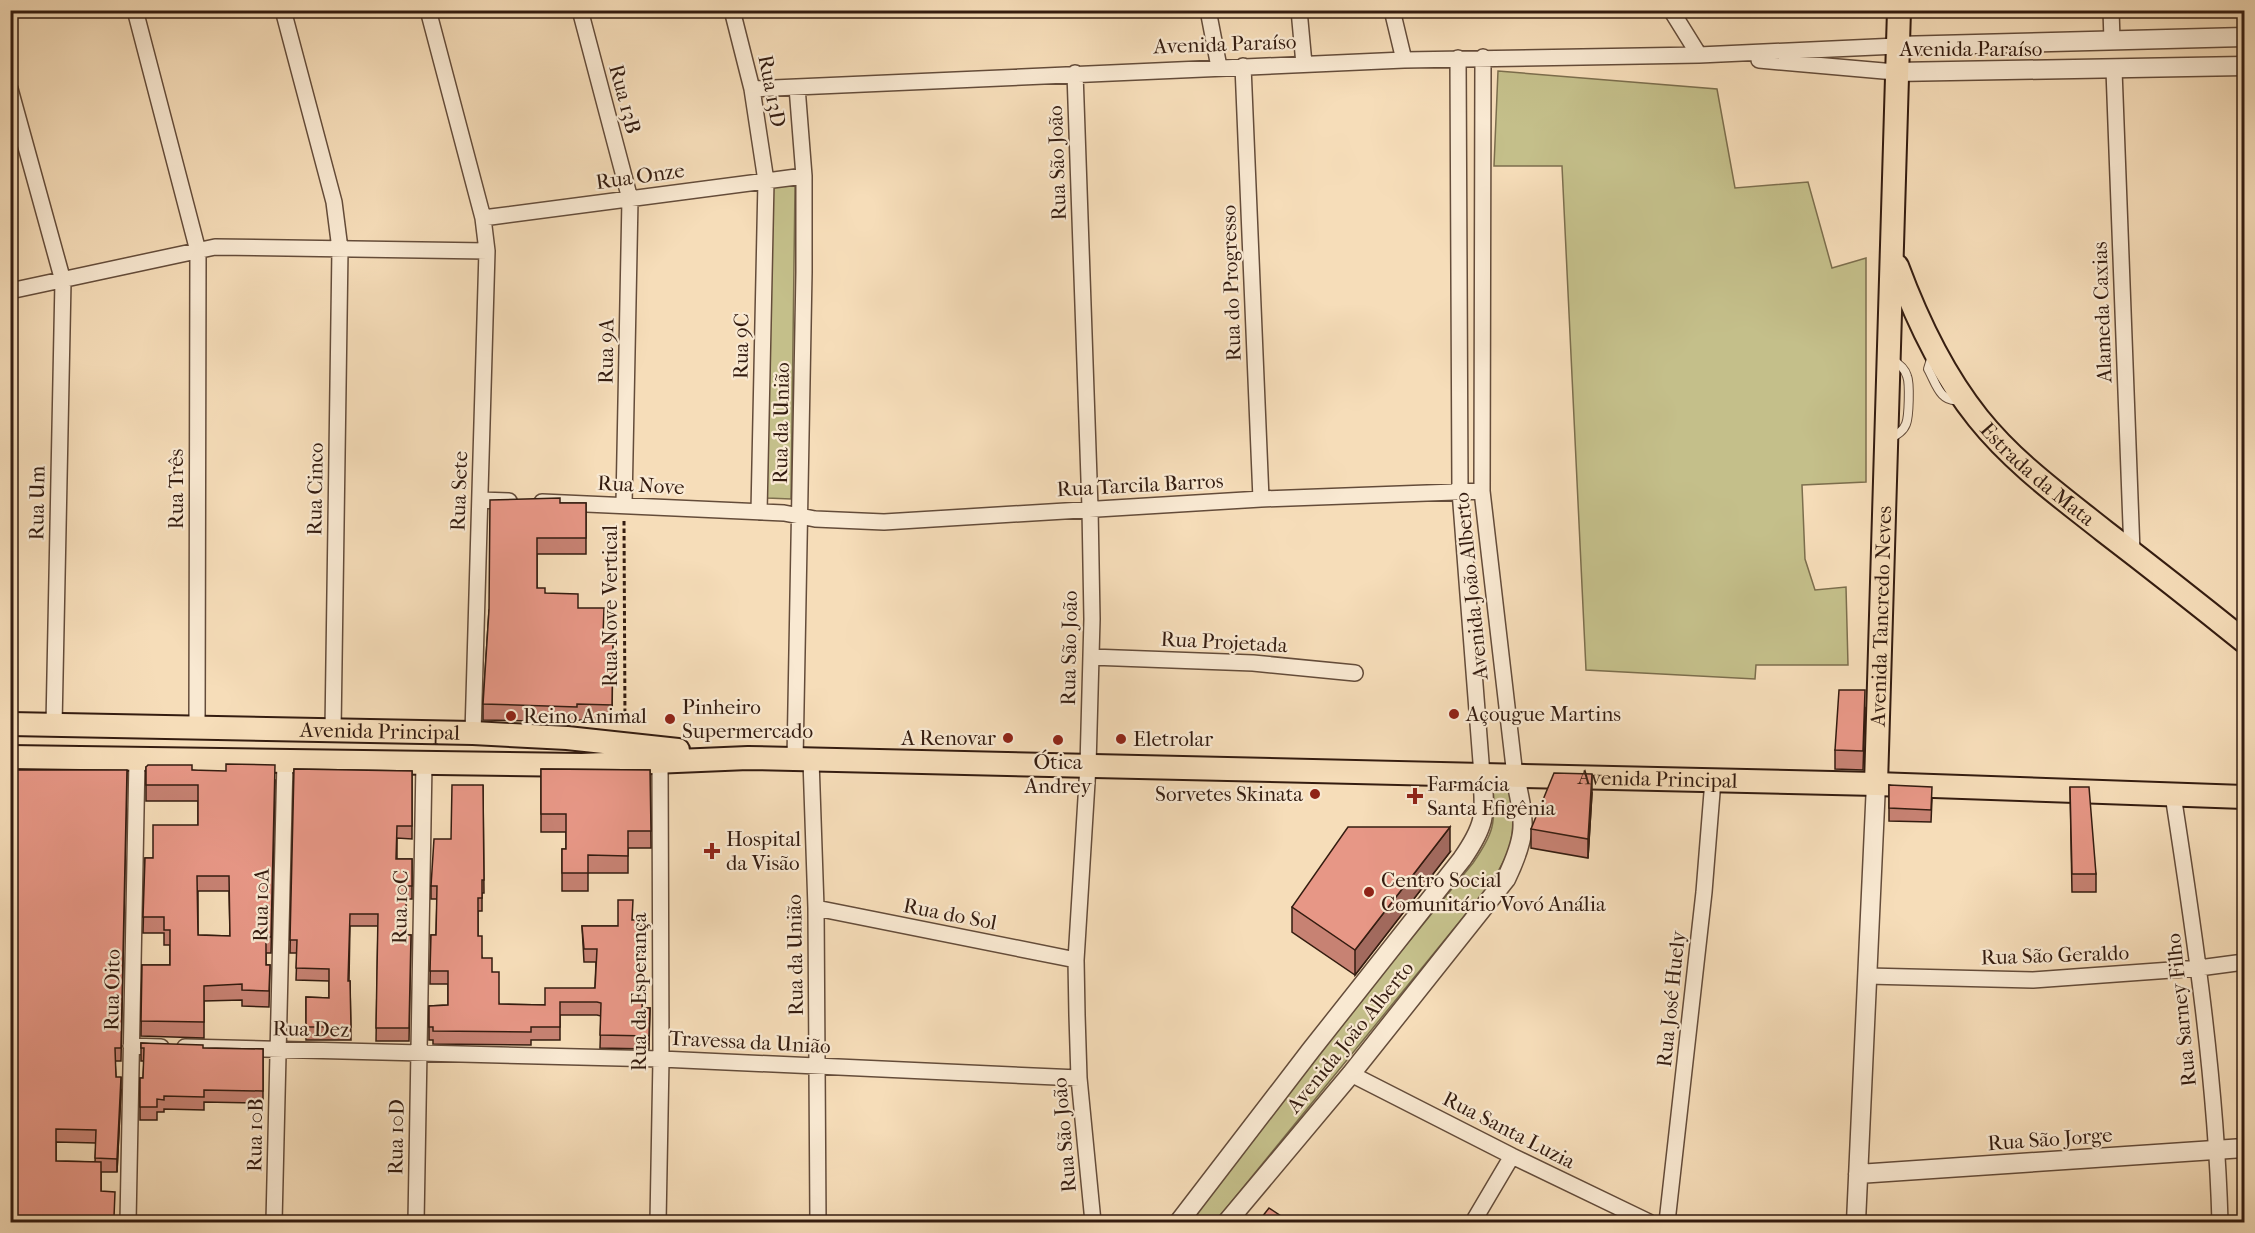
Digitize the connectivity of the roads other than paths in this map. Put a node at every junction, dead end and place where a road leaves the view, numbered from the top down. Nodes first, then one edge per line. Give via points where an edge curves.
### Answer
1 (135, 10) edge
2 (283, 10) edge
3 (428, 10) edge
4 (580, 10) edge
5 (732, 10) edge
6 (1208, 10) edge
7 (1299, 10) edge
8 (1392, 10) edge
9 (1671, 10) edge
10 (1899, 10) edge
11 (2111, 10) edge
12 (2244, 37) edge
13 (2112, 40) junction
14 (1897, 46) junction
15 (1699, 55) junction
16 (1483, 57) junction
17 (1458, 58) junction
18 (1404, 60) junction
19 (1304, 64) junction
20 (1243, 66) junction
21 (2244, 66) edge
22 (1219, 67) junction
23 (2114, 70) junction
24 (1895, 72) junction
25 (1075, 73) junction
26 (797, 87) junction
27 (10, 89) edge
28 (752, 89) junction
29 (804, 176) junction
30 (766, 181) junction
31 (630, 199) junction
32 (483, 218) junction
33 (340, 249) junction
34 (198, 251) junction
35 (487, 251) junction
36 (1893, 256) junction
37 (63, 281) junction
38 (10, 291) edge
39 (1930, 342) junction
40 (1890, 348) junction
41 (1460, 491) junction
42 (1482, 491) junction
43 (1261, 499) junction
44 (480, 500) junction
45 (624, 504) junction
46 (1090, 508) junction
47 (759, 512) junction
48 (800, 517) junction
49 (2132, 552) junction
50 (2244, 641) edge
51 (1091, 657) junction
52 (1354, 674) dead end
53 (10, 724) edge
54 (54, 725) junction
55 (197, 728) junction
56 (333, 730) junction
57 (474, 733) junction
58 (10, 750) edge
59 (10, 757) edge
60 (748, 758) junction
61 (137, 759) junction
62 (803, 760) junction
63 (285, 761) junction
64 (660, 762) junction
65 (424, 763) junction
66 (1088, 766) junction
67 (1482, 775) junction
68 (1515, 776) junction
69 (1713, 780) junction
70 (1876, 784) junction
71 (2173, 795) junction
72 (2244, 797) edge
73 (816, 908) junction
74 (1076, 960) junction
75 (2244, 962) edge
76 (2199, 968) junction
77 (1867, 976) junction
78 (131, 1046) junction
79 (278, 1049) junction
80 (419, 1052) junction
81 (661, 1059) junction
82 (817, 1067) junction
83 (1351, 1074) junction
84 (1079, 1078) junction
85 (2244, 1148) edge
86 (2218, 1151) junction
87 (1512, 1156) junction
88 (1858, 1174) junction
89 (128, 1222) edge
90 (274, 1222) edge
91 (416, 1222) edge
92 (658, 1222) edge
93 (818, 1222) edge
94 (1093, 1222) edge
95 (1179, 1222) edge
96 (1227, 1222) edge
97 (1473, 1222) edge
98 (1649, 1222) edge
99 (1667, 1222) edge
100 (1856, 1222) edge
101 (2220, 1222) edge

1 - 34 street, Rua Três
2 - 33 street, Rua Cinco via 334,202
3 - 32 street, Rua Sete
4 - 31 street, Rua 13B
5 - 28 street, Rua 13D
6 - 22 street
7 - 19 street
8 - 18 street
9 - 15 street
10 - 14 main road, Avenida Tancredo Neves
11 - 13 street
12 - 13 street, Avenida Paraíso
13 - 14 street, Avenida Paraíso
14 - 15 street, Avenida Paraíso
14 - 24 main road, Avenida Tancredo Neves
15 - 16 street, Avenida Paraíso
15 - 24 street, Avenida Paraíso
16 - 17 street, Avenida Paraíso
16 - 42 street, Avenida João Alberto
17 - 18 street, Avenida Paraíso
17 - 41 street, Avenida João Alberto
18 - 19 street, Avenida Paraíso
19 - 20 street, Avenida Paraíso
20 - 22 street, Avenida Paraíso
20 - 43 street, Rua do Progresso
21 - 23 street, Avenida Paraíso
22 - 25 street, Avenida Paraíso
23 - 24 street, Avenida Paraíso
23 - 49 street, Alameda Caxias
24 - 36 main road, Avenida Tancredo Neves
25 - 26 street, Avenida Paraíso
25 - 46 street, Rua São João
26 - 28 street, Avenida Paraíso
26 - 29 street, Rua da União
27 - 37 street, Rua Um
28 - 30 street, Rua 13D
29 - 30 street, Rua Onze
29 - 48 street, Rua da União
30 - 31 street, Rua Onze
30 - 47 street, Rua 9C
31 - 32 street, Rua Onze
31 - 45 street, Rua 9A
32 - 35 street, Rua Sete
33 - 34 street via 215,247
33 - 35 street
33 - 56 street, Rua Cinco
34 - 37 street
34 - 55 street, Rua Três
35 - 44 street, Rua Sete
36 - 39 main road, Estrada da Mata
36 - 40 main road, Avenida Tancredo Neves
37 - 38 street
37 - 54 street, Rua Um
39 - 40 main road via 1916,329 1904,329
39 - 49 main road, Estrada da Mata via 1964,399 1995,438 2036,477
40 - 70 main road, Avenida Tancredo Neves
41 - 42 street, Rua Tarcila Barros
41 - 43 street, Rua Tarcila Barros
41 - 67 street, Avenida João Alberto
42 - 68 street, Avenida João Alberto
43 - 46 street, Rua Tarcila Barros
44 - 45 street, Rua Nove
44 - 57 street, Rua Sete
45 - 47 street, Rua Nove
46 - 48 street, Rua Tarcila Barros via 884,522
46 - 51 street, Rua São João
47 - 48 street, Rua Nove
48 - 62 street, Rua da União
49 - 50 main road, Estrada da Mata
51 - 52 street, Rua Projetada via 1253,663
51 - 66 street, Rua São João
53 - 54 main road, Avenida Principal
54 - 55 main road, Avenida Principal
54 - 58 main road via 50,747
55 - 56 main road, Avenida Principal
56 - 57 main road, Avenida Principal
57 - 60 main road, Avenida Principal
59 - 61 main road, Avenida Principal
60 - 62 main road, Avenida Principal
60 - 64 main road, Avenida Principal
61 - 63 main road, Avenida Principal
61 - 78 street, Rua Oito
62 - 66 main road, Avenida Principal
62 - 73 street, Rua da União
63 - 65 main road, Avenida Principal
63 - 79 street, Rua 10A
64 - 65 main road, Avenida Principal
64 - 81 street, Rua da Esperança
65 - 80 street, Rua 10C
66 - 67 main road, Avenida Principal
66 - 74 street, Rua São João
67 - 68 main road, Avenida Principal
67 - 95 street, Avenida João Alberto via 1484,820 1475,840
68 - 69 main road, Avenida Principal
68 - 83 street, Avenida João Alberto via 1524,822 1521,842 1506,879
69 - 70 main road, Avenida Principal
69 - 99 street, Rua José Huely
70 - 71 main road, Avenida Principal
70 - 77 street, Avenida Tancredo Neves
71 - 72 main road, Avenida Principal
71 - 76 street, Rua Sarney Filho
73 - 74 street, Rua do Sol
73 - 82 street, Rua da União
74 - 84 street, Rua São João
75 - 76 street, Rua São Geraldo
76 - 77 street, Rua São Geraldo via 2033,980
76 - 86 street, Rua Sarney Filho
77 - 88 street, Avenida Tancredo Neves
78 - 79 street, Rua Dez
78 - 89 street, Rua Oito
79 - 80 street, Rua Dez
79 - 90 street, Rua 10B
80 - 81 street, Travessa da União
80 - 91 street, Rua 10D
81 - 82 street, Travessa da União
81 - 92 street, Rua da Esperança
82 - 84 street, Travessa da União
82 - 93 street, Rua da União
83 - 87 street, Rua Santa Luzia
83 - 96 street, Avenida João Alberto
84 - 94 street, Rua São João
85 - 86 street, Rua São Jorge
86 - 88 street, Rua São Jorge
86 - 101 street, Rua Sarney Filho
87 - 97 street
87 - 98 street, Rua Santa Luzia
88 - 100 street, Avenida Tancredo Neves

